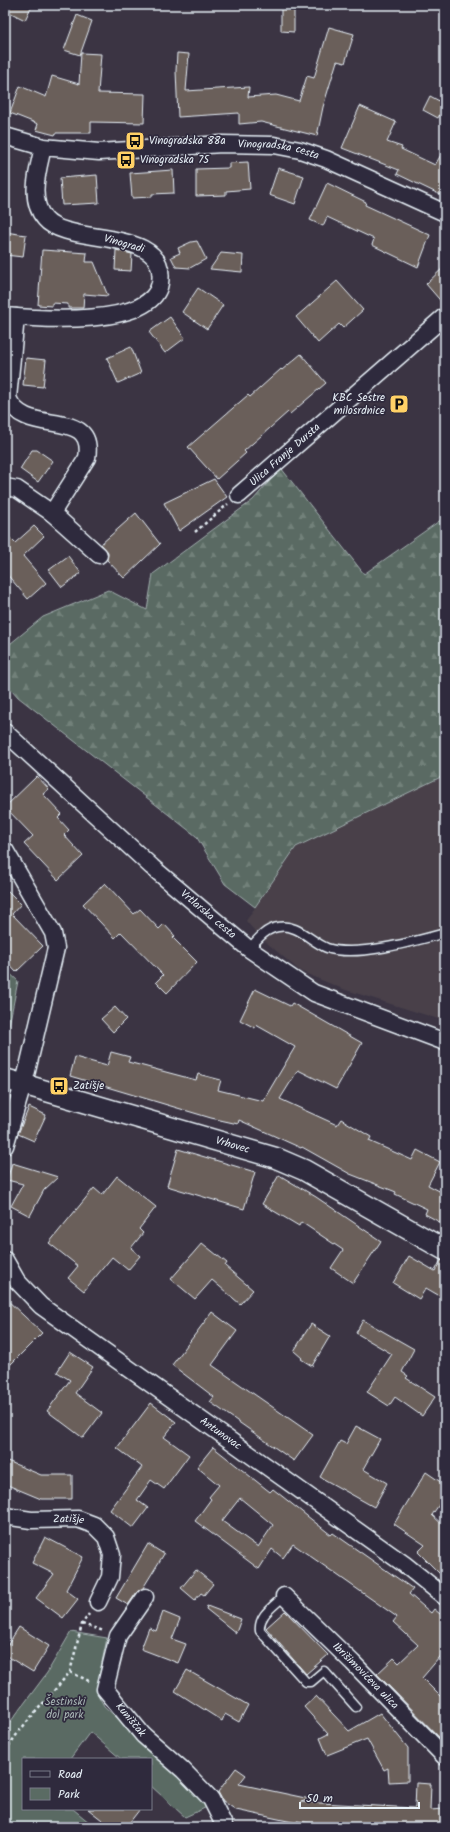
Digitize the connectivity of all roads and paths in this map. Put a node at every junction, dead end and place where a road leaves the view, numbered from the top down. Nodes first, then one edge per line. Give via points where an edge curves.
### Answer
1 (5, 136) edge
2 (43, 147) junction
3 (445, 213) edge
4 (11, 317) edge
5 (443, 321) edge
6 (5, 487) edge
7 (239, 495) joint
8 (52, 513) junction
9 (195, 532) dead end
10 (99, 555) dead end
11 (5, 732) edge
12 (5, 850) edge
13 (445, 933) edge
14 (249, 949) junction
15 (445, 1042) edge
16 (14, 1082) edge
17 (5, 1146) edge
18 (445, 1250) edge
19 (5, 1260) edge
20 (5, 1516) edge
21 (284, 1596) joint
22 (146, 1597) dead end
23 (445, 1597) edge
24 (98, 1602) joint
25 (82, 1624) junction
26 (118, 1636) junction
27 (70, 1672) junction
28 (105, 1689) junction
29 (356, 1707) dead end
30 (5, 1751) edge
31 (445, 1756) edge
32 (225, 1826) edge

1 - 2 street, Vinogradska cesta
2 - 3 street, Vinogradska cesta via 99,152 222,144 274,145 326,159
2 - 4 street, Vinogradi via 36,179 36,198 39,211 46,221 58,228 135,245 149,251 160,266 160,283 156,293 146,303 134,309 67,320
4 - 8 street via 8,398 12,407 17,413 28,418 72,427 82,432 88,447 87,458
5 - 7 street, Ulica Franje Dursta
6 - 8 street via 17,489
7 - 9 path
8 - 10 street
11 - 14 street, Vrtlarska cesta via 152,867
12 - 16 street via 53,933 56,948
13 - 14 lane via 402,944 340,950 327,948 291,927 278,926 260,937
14 - 15 street, Vrtlarska cesta via 314,993
16 - 17 street
16 - 18 street, Vrhovec via 276,1158 304,1170
19 - 23 street, Antunovac via 17,1281 41,1306 398,1560
20 - 24 street, Zatišje via 31,1520 78,1519 94,1525 106,1537 112,1555 110,1577
21 - 29 lane via 264,1615 259,1623 260,1631 306,1682 311,1682 324,1671
21 - 31 street, Ibrišimovićeva ulica
22 - 26 street
24 - 25 path
25 - 26 path
25 - 27 path
26 - 28 street
27 - 28 path
27 - 30 path
28 - 32 street, Kuniščak via 143,1735 211,1799

